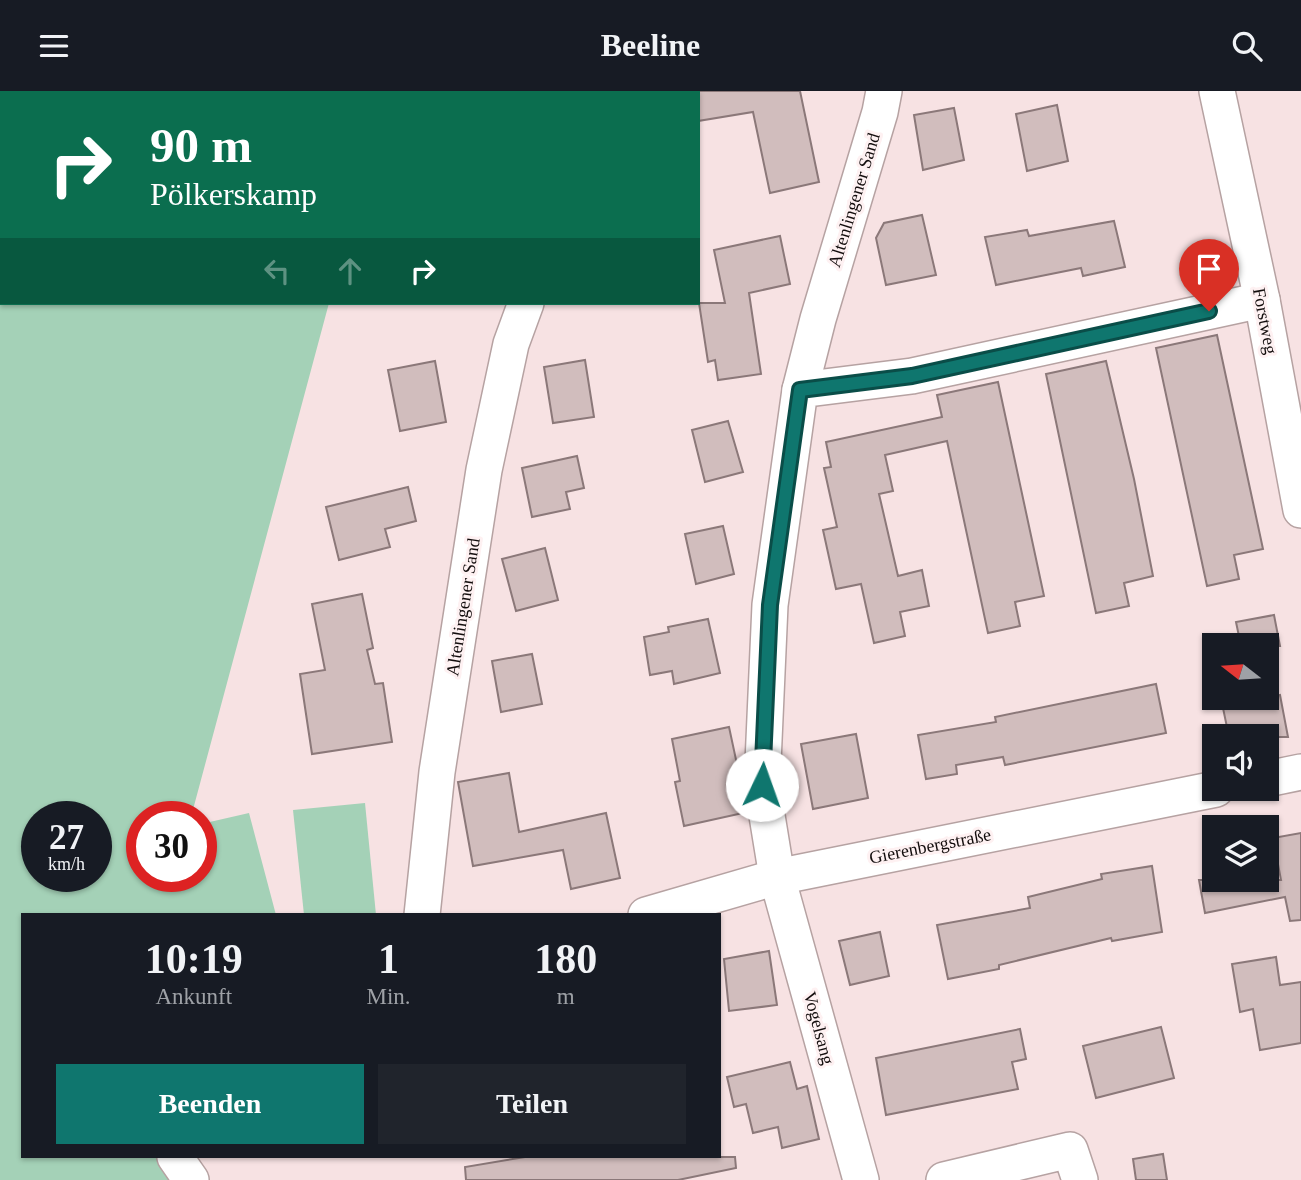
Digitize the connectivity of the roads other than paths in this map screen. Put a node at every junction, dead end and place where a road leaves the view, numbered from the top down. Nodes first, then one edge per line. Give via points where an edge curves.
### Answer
1 (884, 91) edge
2 (1217, 91) edge
3 (1262, 300) junction
4 (525, 305) edge
5 (800, 390) junction
6 (1301, 510) edge
7 (1301, 772) edge
8 (1279, 777) edge
9 (1202, 792) edge
10 (777, 877) junction
11 (422, 913) edge
12 (653, 913) edge
13 (176, 1158) edge
14 (191, 1180) edge
15 (861, 1180) edge
16 (944, 1180) edge
17 (1080, 1180) edge

1 - 5 street, Altenlingener Sand
2 - 3 street, Forstweg
3 - 5 street via 912,376
3 - 6 street, Forstweg
4 - 11 street, Altenlingener Sand via 511,344 484,470 437,772
5 - 10 street, Altenlingener Sand via 769,619 762,785
7 - 8 street
9 - 10 street, Gierenbergstraße
10 - 12 street, Gierenbergstraße
10 - 15 street, Vogelsang
13 - 14 street
16 - 17 street via 1070,1150

